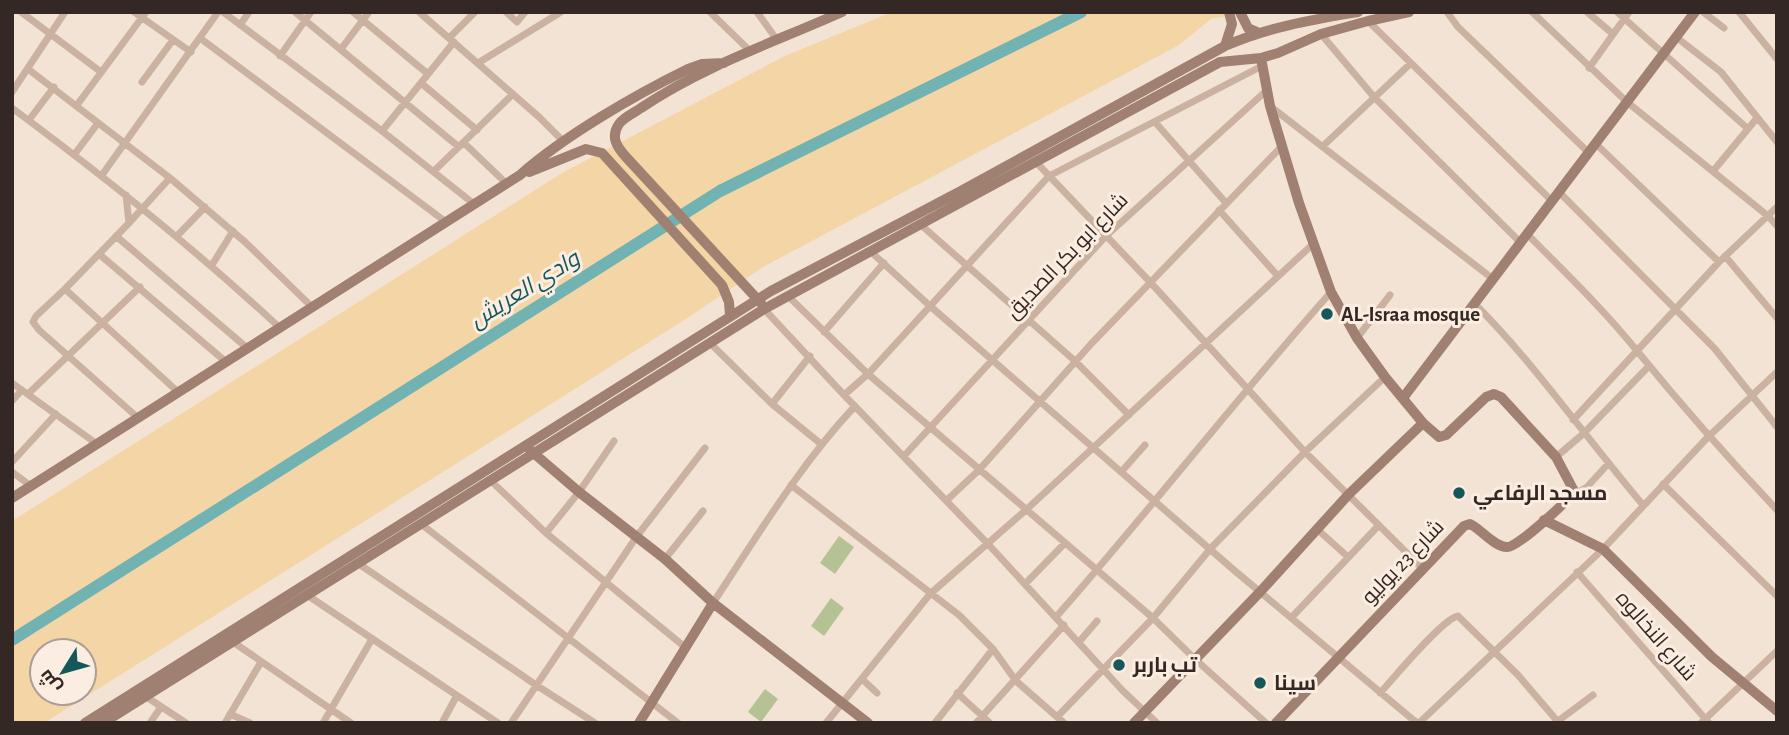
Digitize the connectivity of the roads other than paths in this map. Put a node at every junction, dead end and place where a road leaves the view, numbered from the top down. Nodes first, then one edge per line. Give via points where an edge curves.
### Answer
1 (21, 12) edge
2 (65, 12) edge
3 (134, 12) edge
4 (221, 12) edge
5 (249, 12) edge
6 (295, 12) edge
7 (311, 12) edge
8 (353, 12) edge
9 (369, 12) edge
10 (475, 12) edge
11 (506, 12) edge
12 (525, 12) edge
13 (561, 12) edge
14 (710, 12) edge
15 (757, 12) edge
16 (842, 12) edge
17 (1358, 12) edge
18 (1409, 12) edge
19 (1447, 12) edge
20 (1532, 12) edge
21 (1587, 12) edge
22 (1617, 12) edge
23 (1695, 12) edge
24 (1703, 12) edge
25 (1739, 12) edge
26 (422, 13) edge
27 (1235, 14) edge
28 (144, 15) edge
29 (1627, 15) edge
30 (822, 16) edge
31 (1326, 17) junction
32 (362, 20) junction
33 (305, 21) junction
34 (1368, 21) junction
35 (517, 22) junction
36 (240, 25) junction
37 (1724, 27) dead end
38 (529, 32) junction
39 (1257, 32) junction
40 (1326, 33) junction
41 (1613, 34) junction
42 (50, 35) junction
43 (1676, 37) junction
44 (200, 38) junction
45 (173, 40) junction
46 (452, 40) junction
47 (777, 40) junction
48 (1225, 46) junction
49 (341, 48) junction
50 (191, 52) junction
51 (751, 52) junction
52 (1662, 55) junction
53 (280, 56) junction
54 (1777, 59) edge
55 (1261, 62) junction
56 (478, 63) junction
57 (724, 63) junction
58 (1410, 64) junction
59 (1589, 68) junction
60 (28, 69) junction
61 (102, 72) junction
62 (428, 74) junction
63 (142, 82) dead end
64 (421, 83) junction
65 (54, 87) junction
66 (1266, 91) junction
67 (12, 92) edge
68 (513, 94) junction
69 (1374, 97) junction
70 (406, 102) junction
71 (1627, 102) junction
72 (76, 105) junction
73 (1270, 106) junction
74 (12, 108) edge
75 (1757, 118) junction
76 (29, 120) junction
77 (98, 122) junction
78 (1155, 122) junction
79 (1747, 128) junction
80 (477, 130) junction
81 (382, 131) junction
82 (565, 142) junction
83 (1777, 142) edge
84 (126, 143) junction
85 (462, 145) junction
86 (1282, 146) junction
87 (1323, 146) junction
88 (1592, 148) junction
89 (74, 155) junction
90 (1188, 161) junction
91 (1036, 162) junction
92 (1714, 170) junction
93 (434, 171) junction
94 (102, 175) junction
95 (520, 175) junction
96 (1049, 176) junction
97 (170, 178) junction
98 (506, 183) junction
99 (126, 195) junction
100 (1555, 196) junction
101 (474, 204) junction
102 (1222, 206) junction
103 (205, 207) junction
104 (1777, 207) edge
105 (144, 208) junction
106 (1768, 216) junction
107 (446, 222) junction
108 (129, 223) junction
109 (921, 225) junction
110 (1777, 226) edge
111 (233, 231) junction
112 (116, 236) junction
113 (177, 236) junction
114 (1106, 236) junction
115 (1524, 238) junction
116 (1313, 244) junction
117 (872, 252) junction
118 (99, 254) junction
119 (1722, 259) junction
120 (884, 263) junction
121 (212, 265) junction
122 (968, 266) junction
123 (1277, 275) junction
124 (1493, 279) junction
125 (1151, 283) junction
126 (140, 287) junction
127 (65, 289) junction
128 (1331, 292) junction
129 (1390, 295) dead end
130 (788, 296) junction
131 (1475, 303) junction
132 (761, 304) junction
133 (311, 306) junction
134 (930, 306) junction
135 (1675, 309) junction
136 (730, 316) junction
137 (1777, 318) edge
138 (1030, 320) junction
139 (102, 321) junction
140 (279, 327) junction
141 (824, 332) junction
142 (1357, 338) junction
143 (710, 343) junction
144 (1205, 344) junction
145 (246, 347) junction
146 (1638, 351) junction
147 (67, 355) junction
148 (810, 356) junction
149 (993, 359) junction
150 (225, 361) junction
151 (1075, 361) junction
152 (1649, 366) junction
153 (1777, 372) edge
154 (868, 373) junction
155 (1385, 377) junction
156 (12, 383) edge
157 (1247, 389) junction
158 (177, 391) junction
159 (25, 392) junction
160 (844, 395) junction
161 (1752, 395) junction
162 (1403, 398) junction
163 (1041, 400) junction
164 (12, 401) edge
165 (772, 404) junction
166 (855, 406) junction
167 (56, 414) junction
168 (1129, 415) junction
169 (137, 417) junction
170 (1573, 420) junction
171 (1423, 424) junction
172 (1777, 427) edge
173 (930, 428) junction
174 (1583, 434) junction
175 (1709, 437) junction
176 (614, 441) dead end
177 (97, 444) junction
178 (821, 444) junction
179 (1145, 445) dead end
180 (1094, 446) junction
181 (705, 448) dead end
182 (530, 450) junction
183 (1305, 452) junction
184 (904, 456) junction
185 (1556, 457) junction
186 (12, 462) edge
187 (1608, 464) junction
188 (979, 470) junction
189 (1122, 471) junction
190 (12, 472) edge
191 (491, 481) junction
192 (1663, 484) junction
193 (791, 485) junction
194 (31, 486) junction
195 (579, 492) junction
196 (1349, 494) junction
197 (1570, 497) junction
198 (12, 498) edge
199 (947, 500) junction
200 (1156, 500) junction
201 (1643, 505) junction
202 (1027, 509) junction
203 (1777, 510) edge
204 (703, 511) dead end
205 (1544, 520) junction
206 (421, 524) junction
207 (1380, 525) junction
208 (1317, 529) junction
209 (546, 533) junction
210 (637, 536) junction
211 (1065, 543) junction
212 (988, 544) junction
213 (1211, 548) junction
214 (1603, 549) junction
215 (1348, 557) junction
216 (665, 559) junction
217 (359, 564) junction
218 (1423, 569) junction
219 (1096, 570) junction
220 (1577, 572) junction
221 (605, 583) junction
222 (1025, 584) junction
223 (1260, 592) junction
224 (930, 594) junction
225 (307, 595) junction
226 (1777, 596) edge
227 (713, 603) junction
228 (1056, 617) junction
229 (1292, 617) junction
230 (1153, 618) junction
231 (1097, 621) dead end
232 (1064, 625) junction
233 (568, 636) junction
234 (372, 639) junction
235 (233, 642) junction
236 (1079, 642) junction
237 (686, 648) junction
238 (993, 649) junction
239 (1494, 650) junction
240 (1777, 651) edge
241 (1340, 657) junction
242 (1196, 660) junction
243 (261, 662) junction
244 (1103, 669) junction
245 (862, 679) junction
246 (1016, 681) junction
247 (1744, 684) junction
248 (536, 685) junction
249 (877, 693) dead end
250 (957, 693) junction
251 (1380, 693) junction
252 (1593, 695) dead end
253 (145, 696) junction
254 (456, 697) junction
255 (652, 703) junction
256 (842, 704) junction
257 (161, 707) junction
258 (331, 709) junction
259 (1777, 711) edge
260 (1144, 712) junction
261 (230, 714) junction
262 (983, 716) junction
263 (1057, 717) junction
264 (1559, 722) edge
265 (1705, 722) edge
266 (85, 723) edge
267 (103, 723) edge
268 (150, 723) edge
269 (186, 723) edge
270 (225, 723) edge
271 (250, 723) edge
272 (323, 723) edge
273 (351, 723) edge
274 (442, 723) edge
275 (498, 723) edge
276 (511, 723) edge
277 (595, 723) edge
278 (639, 723) edge
279 (678, 723) edge
280 (825, 723) edge
281 (868, 723) edge
282 (934, 723) edge
283 (976, 723) edge
284 (990, 723) edge
285 (1064, 723) edge
286 (1134, 723) edge
287 (1157, 723) edge
288 (1266, 723) edge
289 (1276, 723) edge
290 (1418, 723) edge

1 - 42 street
2 - 42 street
3 - 28 street
4 - 36 street
4 - 44 street
5 - 36 street
6 - 33 street
7 - 33 street
8 - 32 street
9 - 32 street
10 - 46 street
11 - 35 street
12 - 35 street
13 - 38 street
14 - 51 street
15 - 47 street
16 - 30 street
17 - 31 street
18 - 34 street
19 - 88 street
20 - 59 street
21 - 41 street
22 - 29 street
23 - 43 street
24 - 37 street
25 - 54 street
26 - 46 street
27 - 39 street
27 - 48 street
28 - 45 street
28 - 61 street
29 - 41 street
29 - 52 street
30 - 47 street
31 - 39 street
31 - 40 street
32 - 49 street
32 - 62 street
33 - 49 street
33 - 53 street
34 - 40 street
34 - 58 street
35 - 38 street
36 - 53 street
38 - 56 street
39 - 48 street
40 - 55 street
40 - 69 street
41 - 59 street
42 - 60 street
42 - 61 street
43 - 52 street
43 - 75 street via 1721,72
44 - 50 street
44 - 107 street
45 - 50 street
45 - 63 street
46 - 56 street
46 - 62 street
47 - 51 street
48 - 132 street
49 - 70 street
50 - 84 street
51 - 57 street
52 - 71 street
52 - 79 street
53 - 81 street
55 - 66 street
55 - 78 street
55 - 91 street via 1220,62
56 - 68 street
57 - 82 street via 688,69
57 - 132 street via 622,121 614,140
58 - 69 street
58 - 100 street
59 - 71 street
60 - 65 street
60 - 67 street
61 - 72 street
62 - 64 street
64 - 70 street
64 - 80 street
65 - 72 street
65 - 76 street
66 - 73 street
66 - 90 street, شارع ابو بكر الصديق
68 - 80 street
68 - 82 street
69 - 87 street
69 - 115 street
70 - 81 street
70 - 85 street
71 - 88 street
71 - 92 street
72 - 77 street
73 - 86 street
73 - 87 street
74 - 76 street
75 - 79 street
75 - 83 street
76 - 89 street
77 - 84 street
77 - 89 street
78 - 90 street
78 - 96 street
79 - 92 street
80 - 85 street
81 - 93 street
82 - 95 street
84 - 94 street
84 - 97 street
85 - 93 street
85 - 98 street
86 - 102 street
86 - 116 street
87 - 124 street
88 - 100 street
88 - 119 street
89 - 94 street
90 - 102 street
90 - 114 street, شارع ابو بكر الصديق
91 - 96 street
91 - 109 street
92 - 106 street
93 - 101 street
94 - 99 street
95 - 98 street
95 - 136 street via 586,149 602,153 722,285
96 - 114 street
96 - 122 street
97 - 103 street
97 - 105 street
98 - 101 street
99 - 105 street
99 - 108 street
100 - 115 street
100 - 135 street
101 - 107 street
102 - 123 street
102 - 125 street
103 - 111 street
103 - 113 street
104 - 106 street
105 - 108 street
105 - 113 street
106 - 110 street
106 - 119 street
107 - 133 street
108 - 112 street
109 - 117 street
109 - 122 street
111 - 121 street
111 - 133 street
112 - 118 street
112 - 145 street
113 - 121 street
114 - 125 street
114 - 138 street, شارع ابو بكر الصديق
115 - 124 street
115 - 146 street
116 - 123 street
116 - 128 street
117 - 120 street
117 - 130 street
118 - 126 street
118 - 127 street
119 - 135 street
119 - 137 street
120 - 134 street
120 - 141 street
121 - 140 street
122 - 134 street
122 - 138 street
123 - 144 street
124 - 131 street
125 - 144 street
125 - 151 street
126 - 139 street
126 - 150 street
127 - 139 street
127 - 147 street via 33,323
128 - 142 street
128 - 157 street
129 - 142 street
130 - 132 street
130 - 141 street
131 - 162 street
131 - 170 street via 1520,351
132 - 136 street
132 - 143 street
132 - 148 street
133 - 140 street
134 - 149 street
134 - 154 street
135 - 146 street
135 - 161 street via 1716,349
136 - 182 street
138 - 149 street, شارع ابو بكر الصديق
138 - 151 street
139 - 147 street
139 - 158 street
140 - 145 street
141 - 154 street
142 - 155 street
143 - 165 street
143 - 182 street
144 - 157 street
144 - 168 street
145 - 150 street
146 - 152 street
146 - 170 street
147 - 159 street
147 - 169 street
148 - 160 street
148 - 165 street
149 - 163 street
149 - 173 street, شارع ابو بكر الصديق
150 - 158 street
151 - 163 street
151 - 168 street
152 - 174 street
152 - 175 street
153 - 161 street
154 - 160 street
154 - 173 street
155 - 162 street
155 - 183 street
156 - 159 street
157 - 183 street
157 - 200 street
158 - 169 street
159 - 164 street
159 - 167 street
160 - 166 street
161 - 172 street
161 - 175 street
162 - 171 street
163 - 180 street
163 - 188 street
165 - 178 street
166 - 178 street
166 - 184 street
167 - 177 street
167 - 186 street
168 - 180 street
169 - 177 street
170 - 174 street
171 - 185 street via 1439,437 1446,435 1494,394
171 - 196 street
173 - 184 street, شارع ابو بكر الصديق
173 - 188 street
174 - 185 street
174 - 187 street
175 - 192 street
175 - 203 street
176 - 195 street
177 - 194 street
178 - 193 street
179 - 189 street
180 - 189 street
180 - 202 street
181 - 210 street
182 - 191 street
182 - 195 street
182 - 266 street
183 - 196 street
183 - 213 street
184 - 199 street
185 - 197 street via 1572,484
187 - 197 street via 1587,487
187 - 201 street
188 - 199 street
188 - 202 street
189 - 200 street
190 - 194 street
191 - 206 street
191 - 209 street
192 - 201 street
192 - 226 street
193 - 224 street
193 - 227 street
194 - 198 street
195 - 209 street
195 - 210 street
196 - 207 street
196 - 208 street
197 - 205 street, شارع 23 يوليو
199 - 212 street
200 - 213 street
200 - 219 street
201 - 214 street
202 - 211 street
202 - 212 street
204 - 216 street
205 - 214 street
205 - 218 street, شارع 23 يوليو via 1508,548 1476,527 1464,526
206 - 217 street
206 - 233 street
207 - 215 street
207 - 218 street
208 - 215 street
208 - 223 street
209 - 221 street
210 - 216 street
210 - 221 street
211 - 219 street
211 - 222 street
212 - 222 street
212 - 224 street
213 - 223 street
213 - 230 street
214 - 220 street
214 - 247 street
215 - 229 street
216 - 227 street
217 - 225 street
217 - 248 street
218 - 241 street, شارع 23 يوليو
219 - 228 street
219 - 230 street
220 - 239 street
220 - 265 street, شارع النخالوه
221 - 233 street
221 - 237 street
222 - 228 street
223 - 229 street
223 - 242 street
224 - 238 street
224 - 245 street
225 - 234 street
225 - 235 street
227 - 237 street
227 - 256 street
228 - 232 street
229 - 241 street
230 - 242 street
230 - 244 street
231 - 236 street
232 - 236 street
232 - 246 street
233 - 248 street
233 - 255 street
234 - 254 street
234 - 258 street
235 - 243 street
235 - 253 street
236 - 244 street
237 - 255 street
238 - 246 street
238 - 250 street
239 - 251 street via 1455,616
239 - 264 street
239 - 290 street
240 - 247 street
241 - 251 street
241 - 289 street, شارع 23 يوليو
242 - 260 street
242 - 288 street
243 - 258 street
243 - 261 street
244 - 260 street
244 - 263 street
245 - 249 street
245 - 256 street
246 - 262 street
246 - 263 street
247 - 259 street
247 - 265 street
248 - 276 street
248 - 277 street
250 - 262 street
250 - 282 street
251 - 290 street
252 - 264 street
253 - 257 street
253 - 267 street
254 - 274 street
254 - 275 street
255 - 278 street
255 - 279 street
256 - 280 street
256 - 281 street
257 - 268 street
257 - 269 street
258 - 272 street
258 - 273 street
260 - 286 street
260 - 287 street
261 - 270 street
261 - 271 street
262 - 283 street
262 - 284 street
263 - 285 street

